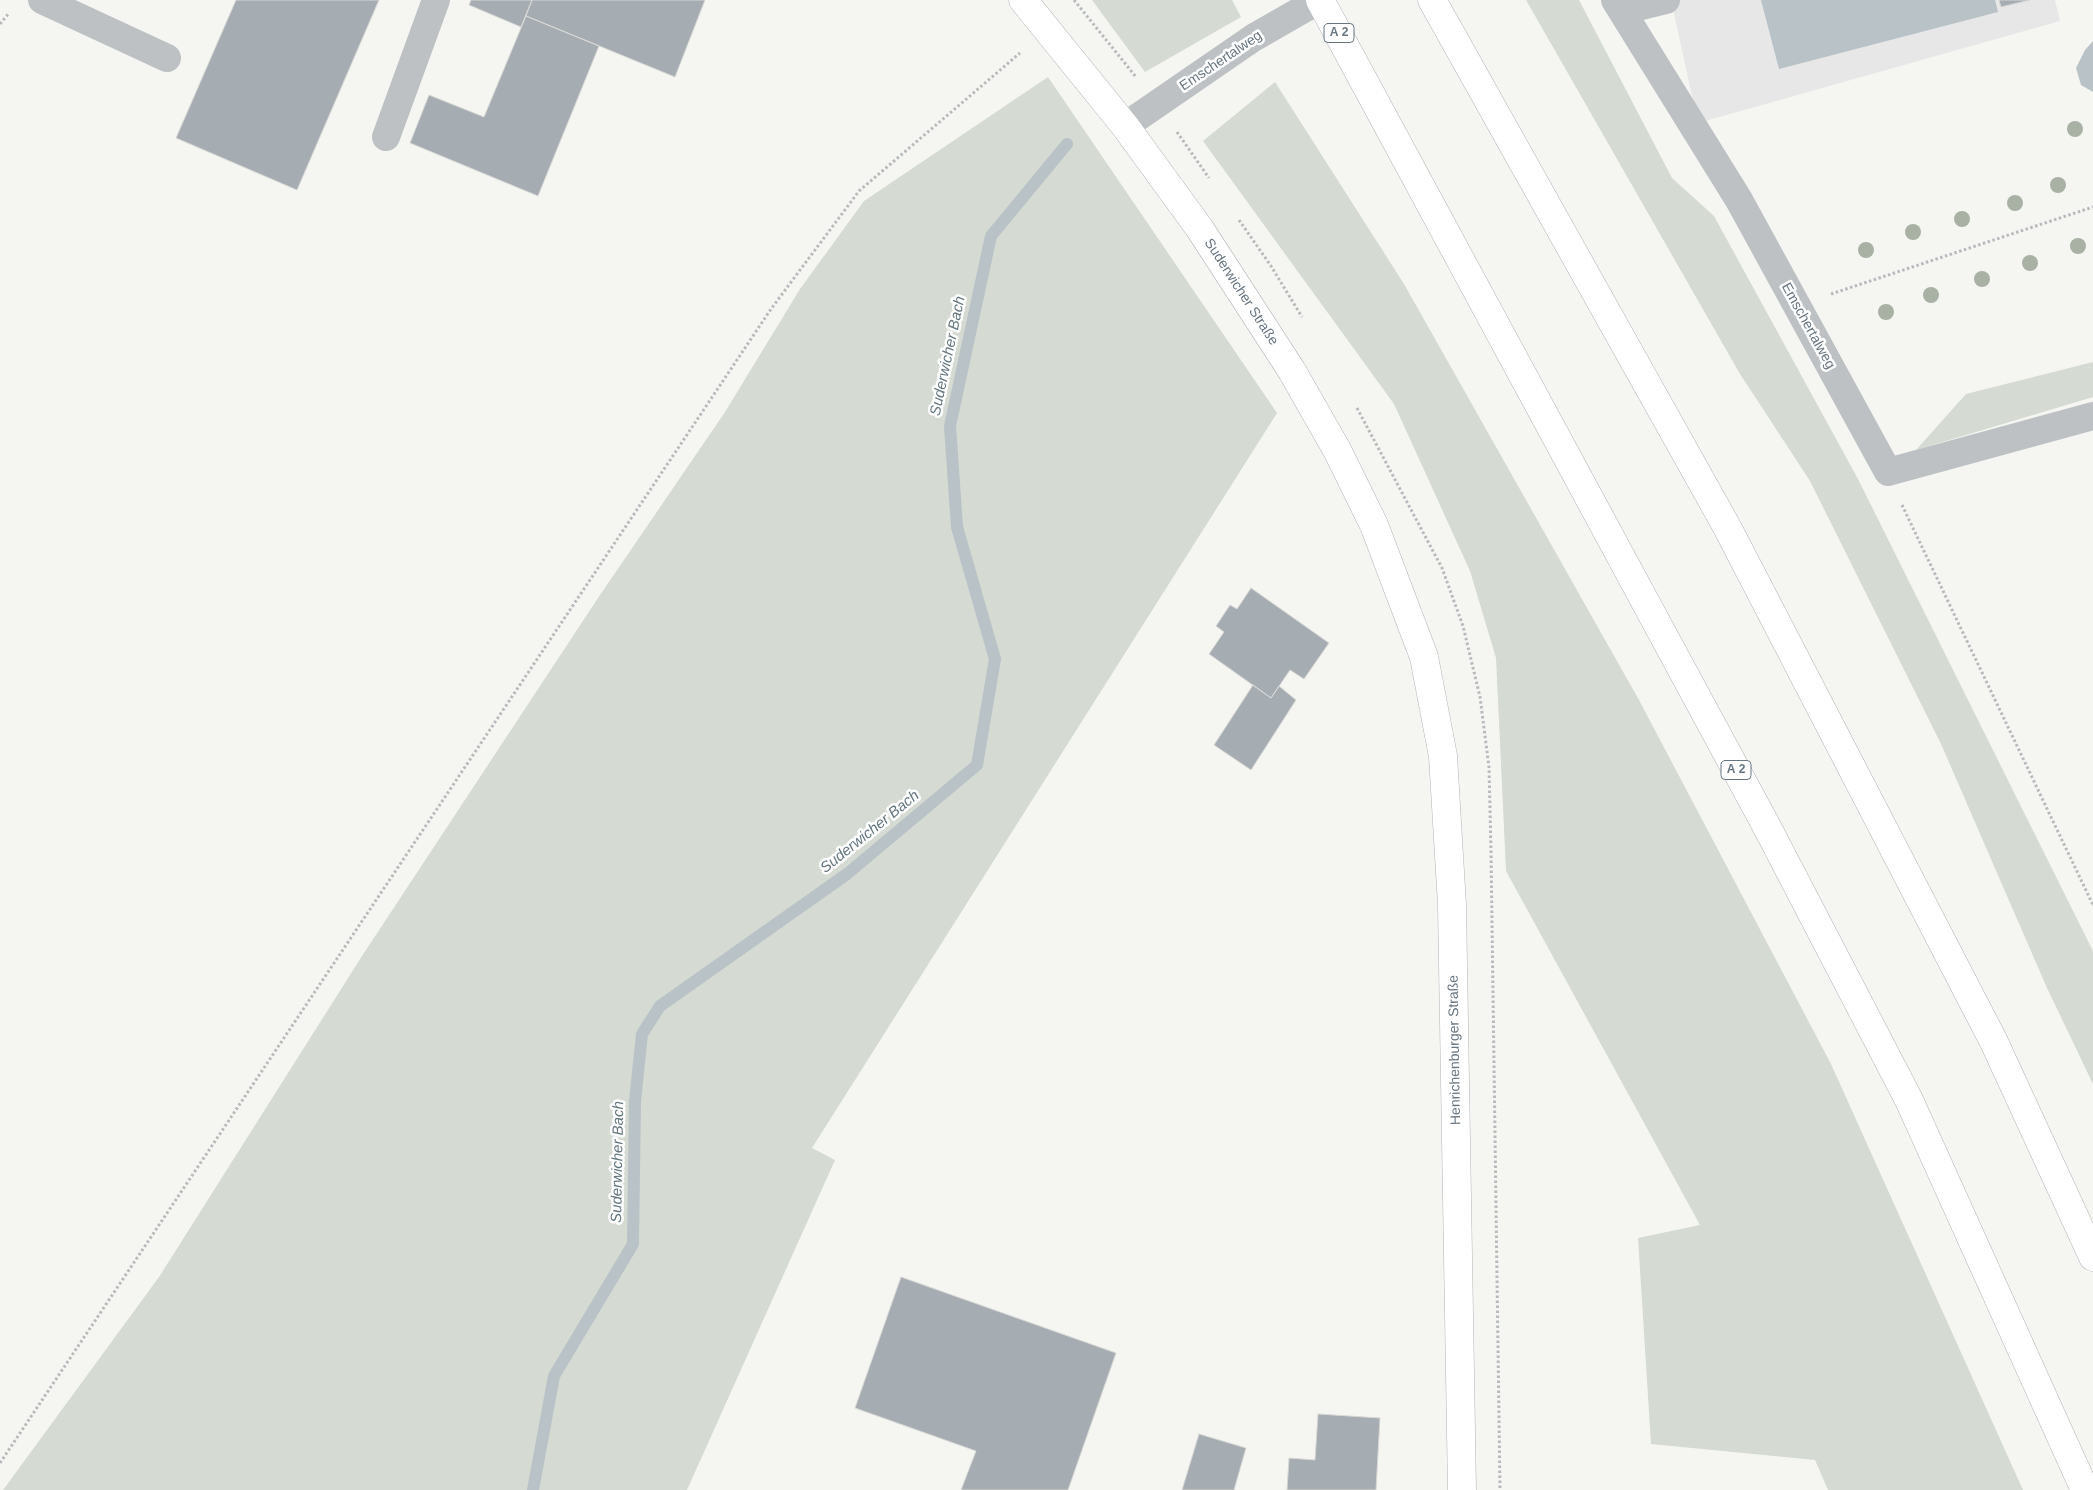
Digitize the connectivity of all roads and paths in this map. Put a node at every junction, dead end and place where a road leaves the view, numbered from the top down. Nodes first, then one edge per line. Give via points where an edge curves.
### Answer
1 (42, 0) edge
2 (436, 0) edge
3 (1023, 0) edge
4 (1074, 0) edge
5 (1319, 0) edge
6 (1666, 0) edge
7 (1618, 6) edge
8 (1437, 9) edge
9 (1048, 30) junction
10 (167, 58) dead end
11 (1157, 104) junction
12 (1125, 126) junction
13 (386, 137) dead end
14 (2093, 207) edge
15 (1797, 305) junction
16 (2093, 416) edge
17 (1888, 472) junction
18 (1409, 614) joint
19 (2093, 905) edge
20 (2093, 1257) edge
21 (0, 1463) edge
22 (1462, 1490) edge
23 (2085, 1490) edge

1 - 10 lane
2 - 13 lane
3 - 9 main road, Suderwicher Straße
4 - 11 path
5 - 11 lane, Emschertalweg via 1253,38
5 - 23 main road, A 2 via 1358,66 1767,827 1908,1100
6 - 7 lane
7 - 15 lane, Emschertalweg via 1739,200
8 - 20 main road via 1727,527 1994,1042
9 - 12 main road, Suderwicher Straße
9 - 21 path via 859,191 771,309
11 - 12 lane, Emschertalweg
12 - 18 main road, Suderwicher Straße via 1200,229 1296,379 1337,450 1374,526
14 - 15 path
15 - 17 lane, Emschertalweg
16 - 17 lane
17 - 19 path
18 - 22 main road, Henrichenburger Straße via 1424,657 1443,756 1452,905

